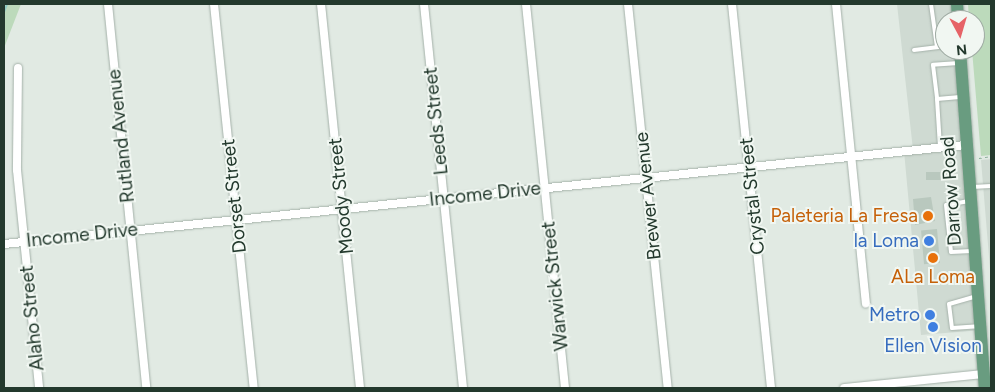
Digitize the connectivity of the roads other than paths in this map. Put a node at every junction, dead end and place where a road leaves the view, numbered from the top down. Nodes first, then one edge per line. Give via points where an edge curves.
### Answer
1 (108, 4) edge
2 (214, 4) edge
3 (321, 4) edge
4 (424, 4) edge
5 (526, 4) edge
6 (628, 4) edge
7 (732, 4) edge
8 (836, 4) edge
9 (931, 4) edge
10 (935, 33) edge
11 (935, 47) edge
12 (914, 50) dead end
13 (948, 60) edge
14 (960, 60) edge
15 (18, 68) dead end
16 (963, 96) junction
17 (937, 99) junction
18 (966, 145) junction
19 (940, 148) junction
20 (852, 156) junction
21 (749, 167) junction
22 (647, 178) junction
23 (991, 186) edge
24 (970, 187) junction
25 (545, 188) junction
26 (444, 198) junction
27 (971, 200) junction
28 (343, 209) junction
29 (236, 220) junction
30 (131, 230) junction
31 (24, 241) junction
32 (4, 244) edge
33 (975, 251) junction
34 (978, 296) junction
35 (866, 303) dead end
36 (980, 326) junction
37 (987, 358) edge
38 (984, 374) junction
39 (39, 388) edge
40 (146, 388) edge
41 (254, 388) edge
42 (360, 388) edge
43 (463, 388) edge
44 (566, 388) edge
45 (668, 388) edge
46 (771, 388) edge
47 (844, 388) edge
48 (985, 388) edge

1 - 30 street, Rutland Avenue
2 - 29 street, Dorset Street
3 - 28 street, Moody Street
4 - 26 street, Leeds Street
5 - 25 street, Warwick Street
6 - 22 street, Brewer Avenue
7 - 21 street, Crystal Street
8 - 20 street
9 - 10 lane
11 - 12 lane
13 - 17 lane via 933,65
14 - 16 main road, Darrow Road
15 - 31 street, Alaho Street via 15,142
16 - 17 lane
16 - 18 main road, Darrow Road
17 - 19 lane
18 - 19 street, Income Drive
18 - 24 main road, Darrow Road
19 - 20 street, Income Drive
20 - 21 street, Income Drive
20 - 35 street
21 - 22 street, Income Drive
21 - 46 street, Crystal Street
22 - 25 street, Income Drive
22 - 45 street, Brewer Avenue
23 - 24 lane
24 - 27 main road, Darrow Road
25 - 26 street, Income Drive
25 - 44 street, Warwick Street
26 - 28 street, Income Drive
26 - 43 street, Leeds Street
27 - 33 main road, Darrow Road
27 - 33 lane via 946,205 950,252
28 - 29 street, Income Drive
28 - 42 street, Moody Street
29 - 30 street, Income Drive
29 - 41 street, Dorset Street
30 - 31 street, Income Drive
30 - 40 street, Rutland Avenue
31 - 32 street, Income Drive
31 - 39 street, Alaho Street
33 - 34 main road, Darrow Road
34 - 36 main road, Darrow Road
34 - 36 lane via 948,304 952,328
36 - 37 main road, Darrow Road
37 - 38 main road, Darrow Road
38 - 47 street
38 - 48 main road, Darrow Road

